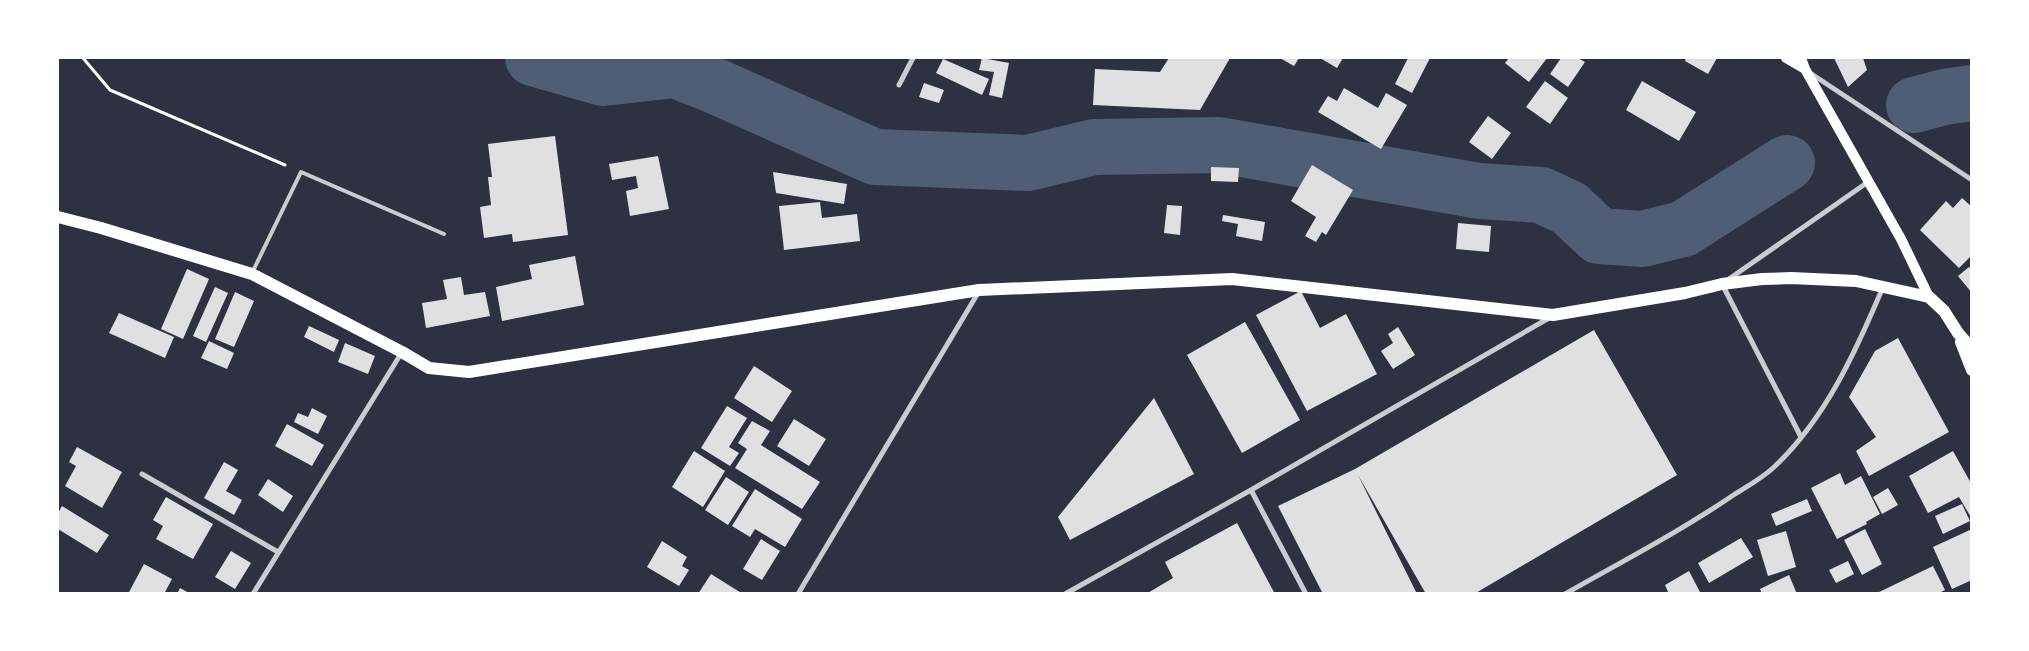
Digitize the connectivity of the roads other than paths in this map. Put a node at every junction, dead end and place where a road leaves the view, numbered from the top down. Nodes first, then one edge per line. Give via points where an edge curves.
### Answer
1 (913, 58) edge
2 (1786, 58) edge
3 (1801, 58) edge
4 (1805, 70) junction
5 (899, 85) dead end
6 (1972, 180) edge
7 (1868, 182) junction
8 (58, 217) edge
9 (444, 234) dead end
10 (252, 274) junction
11 (1722, 284) junction
12 (1883, 287) junction
13 (980, 290) junction
14 (1929, 297) junction
15 (1553, 316) junction
16 (1958, 332) junction
17 (1972, 349) edge
18 (402, 352) junction
19 (1972, 370) edge
20 (1801, 437) junction
21 (142, 474) dead end
22 (1251, 490) junction
23 (278, 552) junction
24 (254, 594) edge
25 (798, 594) edge
26 (1065, 594) edge
27 (1306, 594) edge
28 (1565, 594) edge

1 - 5 street
2 - 4 main road
3 - 4 main road
4 - 6 street
4 - 7 main road
7 - 11 street
7 - 14 main road
8 - 10 main road
9 - 10 lane via 301,172
10 - 18 main road
11 - 12 main road via 1791,278 1856,281
11 - 15 main road
11 - 20 street
12 - 14 main road
12 - 20 street via 1862,336 1828,398
13 - 15 main road via 1232,279
13 - 18 main road via 470,372 430,368
13 - 25 street
14 - 16 main road via 1944,311
15 - 22 street
16 - 17 main road
16 - 19 main road
18 - 23 street
20 - 28 street via 1772,469 1713,509
21 - 23 street
22 - 26 street
22 - 27 street
23 - 24 street

